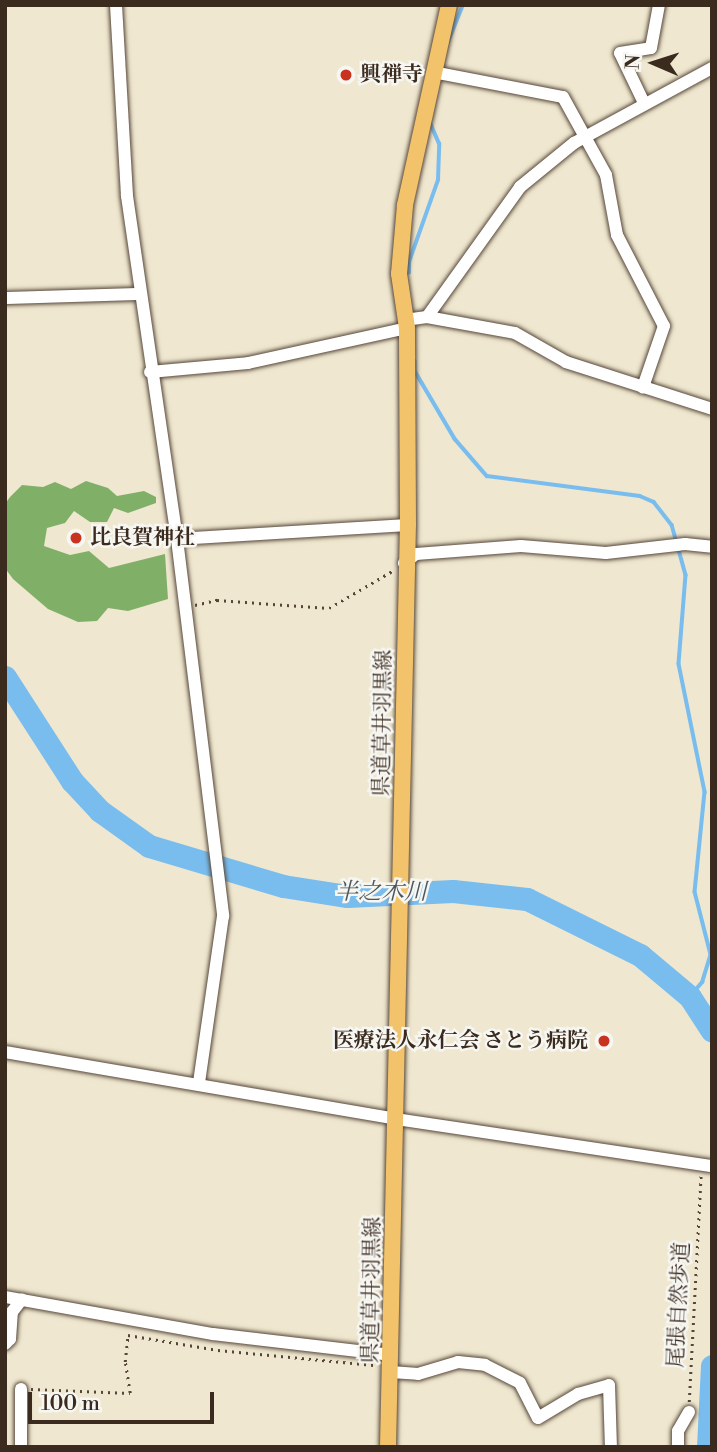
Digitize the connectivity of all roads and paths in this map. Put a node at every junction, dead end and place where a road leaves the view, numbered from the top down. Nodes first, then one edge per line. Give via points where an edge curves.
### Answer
1 (116, 5) edge
2 (449, 5) edge
3 (659, 5) edge
4 (712, 68) edge
5 (433, 72) junction
6 (644, 103) junction
7 (584, 137) junction
8 (139, 295) junction
9 (5, 298) edge
10 (427, 317) junction
11 (406, 324) junction
12 (150, 372) junction
13 (643, 387) junction
14 (712, 409) edge
15 (408, 525) junction
16 (177, 539) junction
17 (712, 547) edge
18 (404, 563) junction
19 (186, 608) junction
20 (5, 1052) edge
21 (199, 1083) junction
22 (396, 1119) junction
23 (707, 1165) edge
24 (5, 1297) edge
25 (22, 1299) junction
26 (5, 1344) edge
27 (386, 1354) junction
28 (391, 1372) junction
29 (21, 1389) joint
30 (689, 1412) joint
31 (21, 1447) edge
32 (388, 1447) edge
33 (611, 1447) edge
34 (678, 1447) edge

1 - 8 street via 127,196
2 - 5 main road, 県道草井羽黒線
3 - 6 street via 651,48 620,53
4 - 6 street
5 - 7 street via 564,97
5 - 11 main road, 県道草井羽黒線 via 405,205 399,274
6 - 7 street
7 - 10 street via 520,187
7 - 13 street via 606,175 617,235 664,326
8 - 9 street
8 - 12 street
10 - 11 street
10 - 13 street via 515,333 566,362
11 - 12 street via 248,363
11 - 15 main road, 県道草井羽黒線
12 - 16 street
13 - 14 street
15 - 16 street
15 - 18 main road, 県道草井羽黒線
16 - 19 street
17 - 18 street via 685,544 606,553 521,546 416,554
18 - 19 path via 329,608 217,600
18 - 22 main road, 県道草井羽黒線
19 - 21 street via 219,858 222,938
20 - 21 street
21 - 22 street
22 - 23 street
22 - 27 main road, 県道草井羽黒線
23 - 30 path, 尾張自然歩道
24 - 25 street
25 - 26 street via 12,1312 10,1339
25 - 27 street via 213,1334
27 - 28 main road, 県道草井羽黒線
27 - 29 path via 370,1367 128,1335 125,1362 130,1393
28 - 32 main road, 県道草井羽黒線
28 - 33 street via 418,1374 458,1362 485,1365 520,1383 537,1418 578,1394 612,1387
29 - 31 street
30 - 34 street via 678,1432

